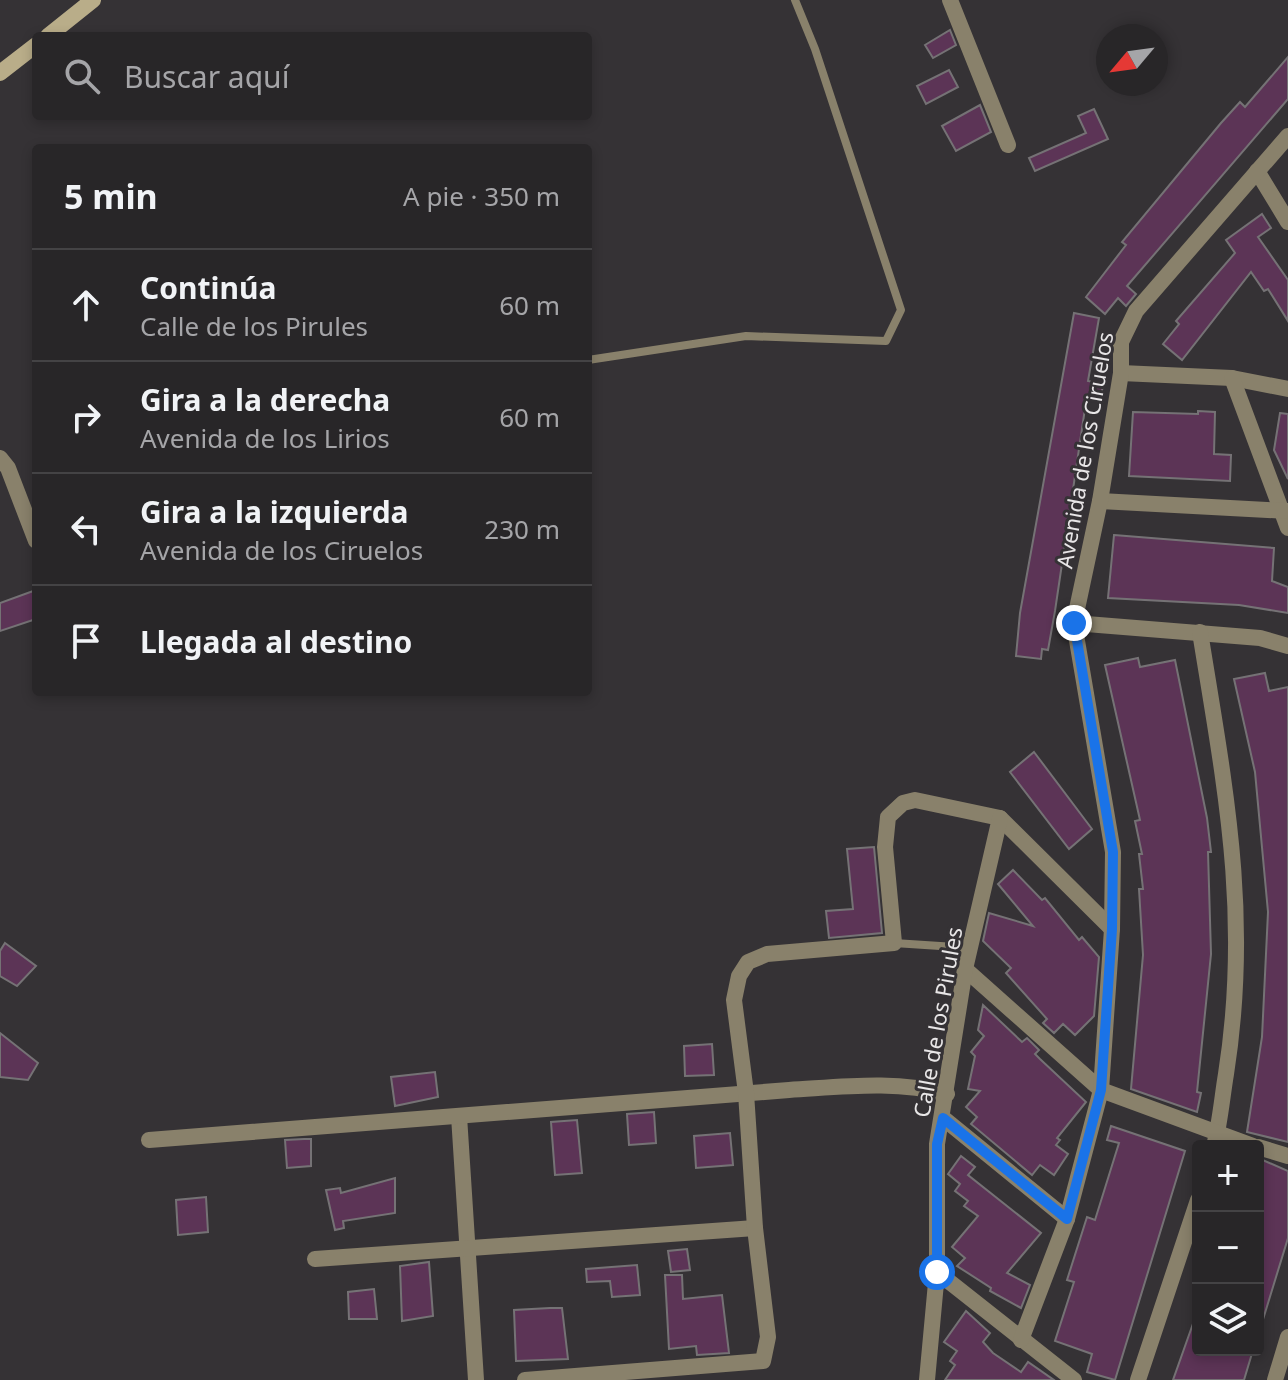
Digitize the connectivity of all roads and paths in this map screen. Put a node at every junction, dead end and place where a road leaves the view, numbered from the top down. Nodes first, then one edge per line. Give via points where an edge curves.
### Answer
1 (93, 0) edge
2 (795, 0) edge
3 (950, 0) edge
4 (53, 32) edge
5 (32, 48) edge
6 (0, 73) edge
7 (1288, 136) edge
8 (1008, 145) dead end
9 (1257, 171) junction
10 (1288, 222) edge
11 (592, 359) edge
12 (1121, 373) junction
13 (1232, 378) junction
14 (1288, 389) edge
15 (0, 458) edge
16 (1100, 501) junction
17 (1285, 511) edge
18 (1288, 528) edge
19 (32, 531) edge
20 (1074, 623) junction
21 (1200, 632) junction
22 (1288, 646) edge
23 (1000, 818) junction
24 (1112, 929) junction
25 (894, 943) junction
26 (971, 948) junction
27 (965, 969) junction
28 (1101, 1090) junction
29 (746, 1093) junction
30 (947, 1094) junction
31 (459, 1116) junction
32 (943, 1118) junction
33 (149, 1140) dead end
34 (1215, 1140) edge
35 (1264, 1149) edge
36 (1288, 1156) edge
37 (1194, 1212) edge
38 (1067, 1219) junction
39 (755, 1228) junction
40 (467, 1245) junction
41 (315, 1259) dead end
42 (937, 1272) junction
43 (1288, 1337) edge
44 (1021, 1340) junction
45 (655, 1374) edge
46 (476, 1380) edge
47 (525, 1380) edge
48 (927, 1380) edge
49 (1074, 1380) edge
50 (1138, 1380) edge
51 (1275, 1380) edge

1 - 4 street
2 - 11 lane via 901,310 886,341 746,336
3 - 8 street
5 - 6 street
7 - 9 street, Avenida de los Ciruelos
9 - 10 street
9 - 12 street, Avenida de los Ciruelos via 1136,311 1121,342
12 - 13 street
12 - 16 street, Avenida de los Ciruelos
13 - 14 street
13 - 17 street
15 - 19 street
16 - 17 street
16 - 20 street, Avenida de los Ciruelos
17 - 18 street
20 - 21 street
20 - 24 street, Avenida de los Ciruelos via 1113,852
21 - 22 street
21 - 34 street via 1231,823 1238,914 1236,1008
23 - 24 street
23 - 25 street via 915,800 895,807 888,817 885,847
23 - 26 street, Calle de los Pirules
24 - 28 street, Avenida de los Ciruelos
25 - 26 lane
25 - 29 street via 767,954 748,962 734,1000
26 - 27 street, Calle de los Pirules
27 - 28 street
27 - 30 street, Calle de los Pirules
28 - 34 street
28 - 38 street, Avenida de los Ciruelos
29 - 30 street via 888,1085
29 - 31 street
29 - 39 street
30 - 32 street, Calle de los Pirules
31 - 33 street
31 - 40 street
32 - 38 street
32 - 42 street, Calle de los Pirules via 937,1144
35 - 36 street
37 - 50 street
38 - 44 street, Avenida de los Ciruelos
39 - 40 street
39 - 45 street via 768,1337 763,1361
40 - 41 street
40 - 46 street
42 - 44 street
42 - 48 street, Calle de los Pirules
43 - 51 street
44 - 49 street
45 - 47 street

